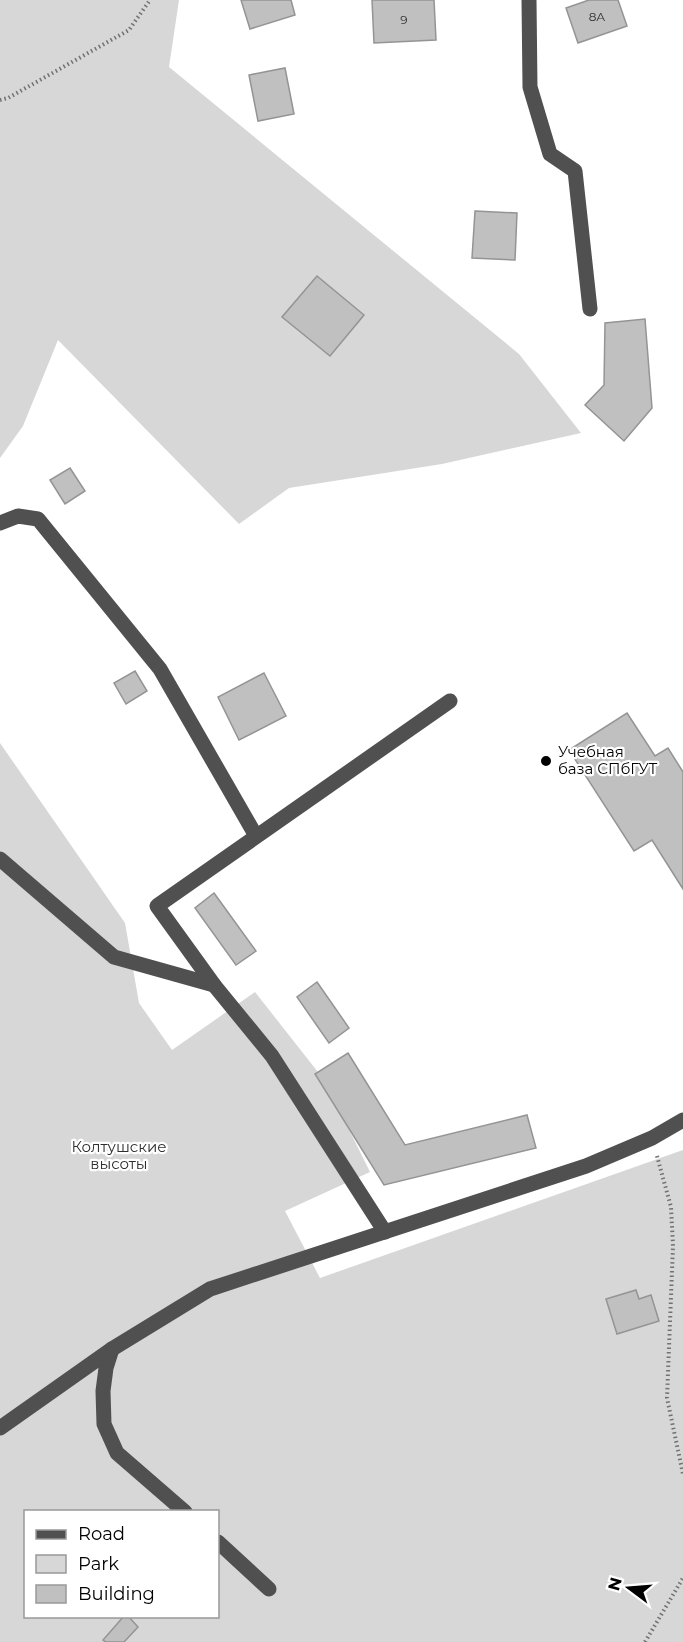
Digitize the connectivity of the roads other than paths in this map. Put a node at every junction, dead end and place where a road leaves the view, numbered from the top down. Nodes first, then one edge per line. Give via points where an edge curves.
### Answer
1 (529, 0) edge
2 (590, 309) dead end
3 (0, 523) edge
4 (450, 702) dead end
5 (256, 836) junction
6 (0, 859) edge
7 (214, 985) junction
8 (683, 1120) edge
9 (385, 1232) junction
10 (112, 1349) junction
11 (0, 1428) edge
12 (183, 1510) edge
13 (219, 1543) edge
14 (269, 1589) dead end

1 - 2 street via 530,87 550,154 575,171
3 - 5 street via 18,516 38,519 160,669
4 - 5 street
5 - 7 street via 157,906
6 - 7 street via 114,957
7 - 9 street via 272,1056
8 - 9 street via 586,1166
9 - 10 street via 210,1289
10 - 11 street
10 - 12 street via 103,1391 104,1424 117,1453
13 - 14 street

